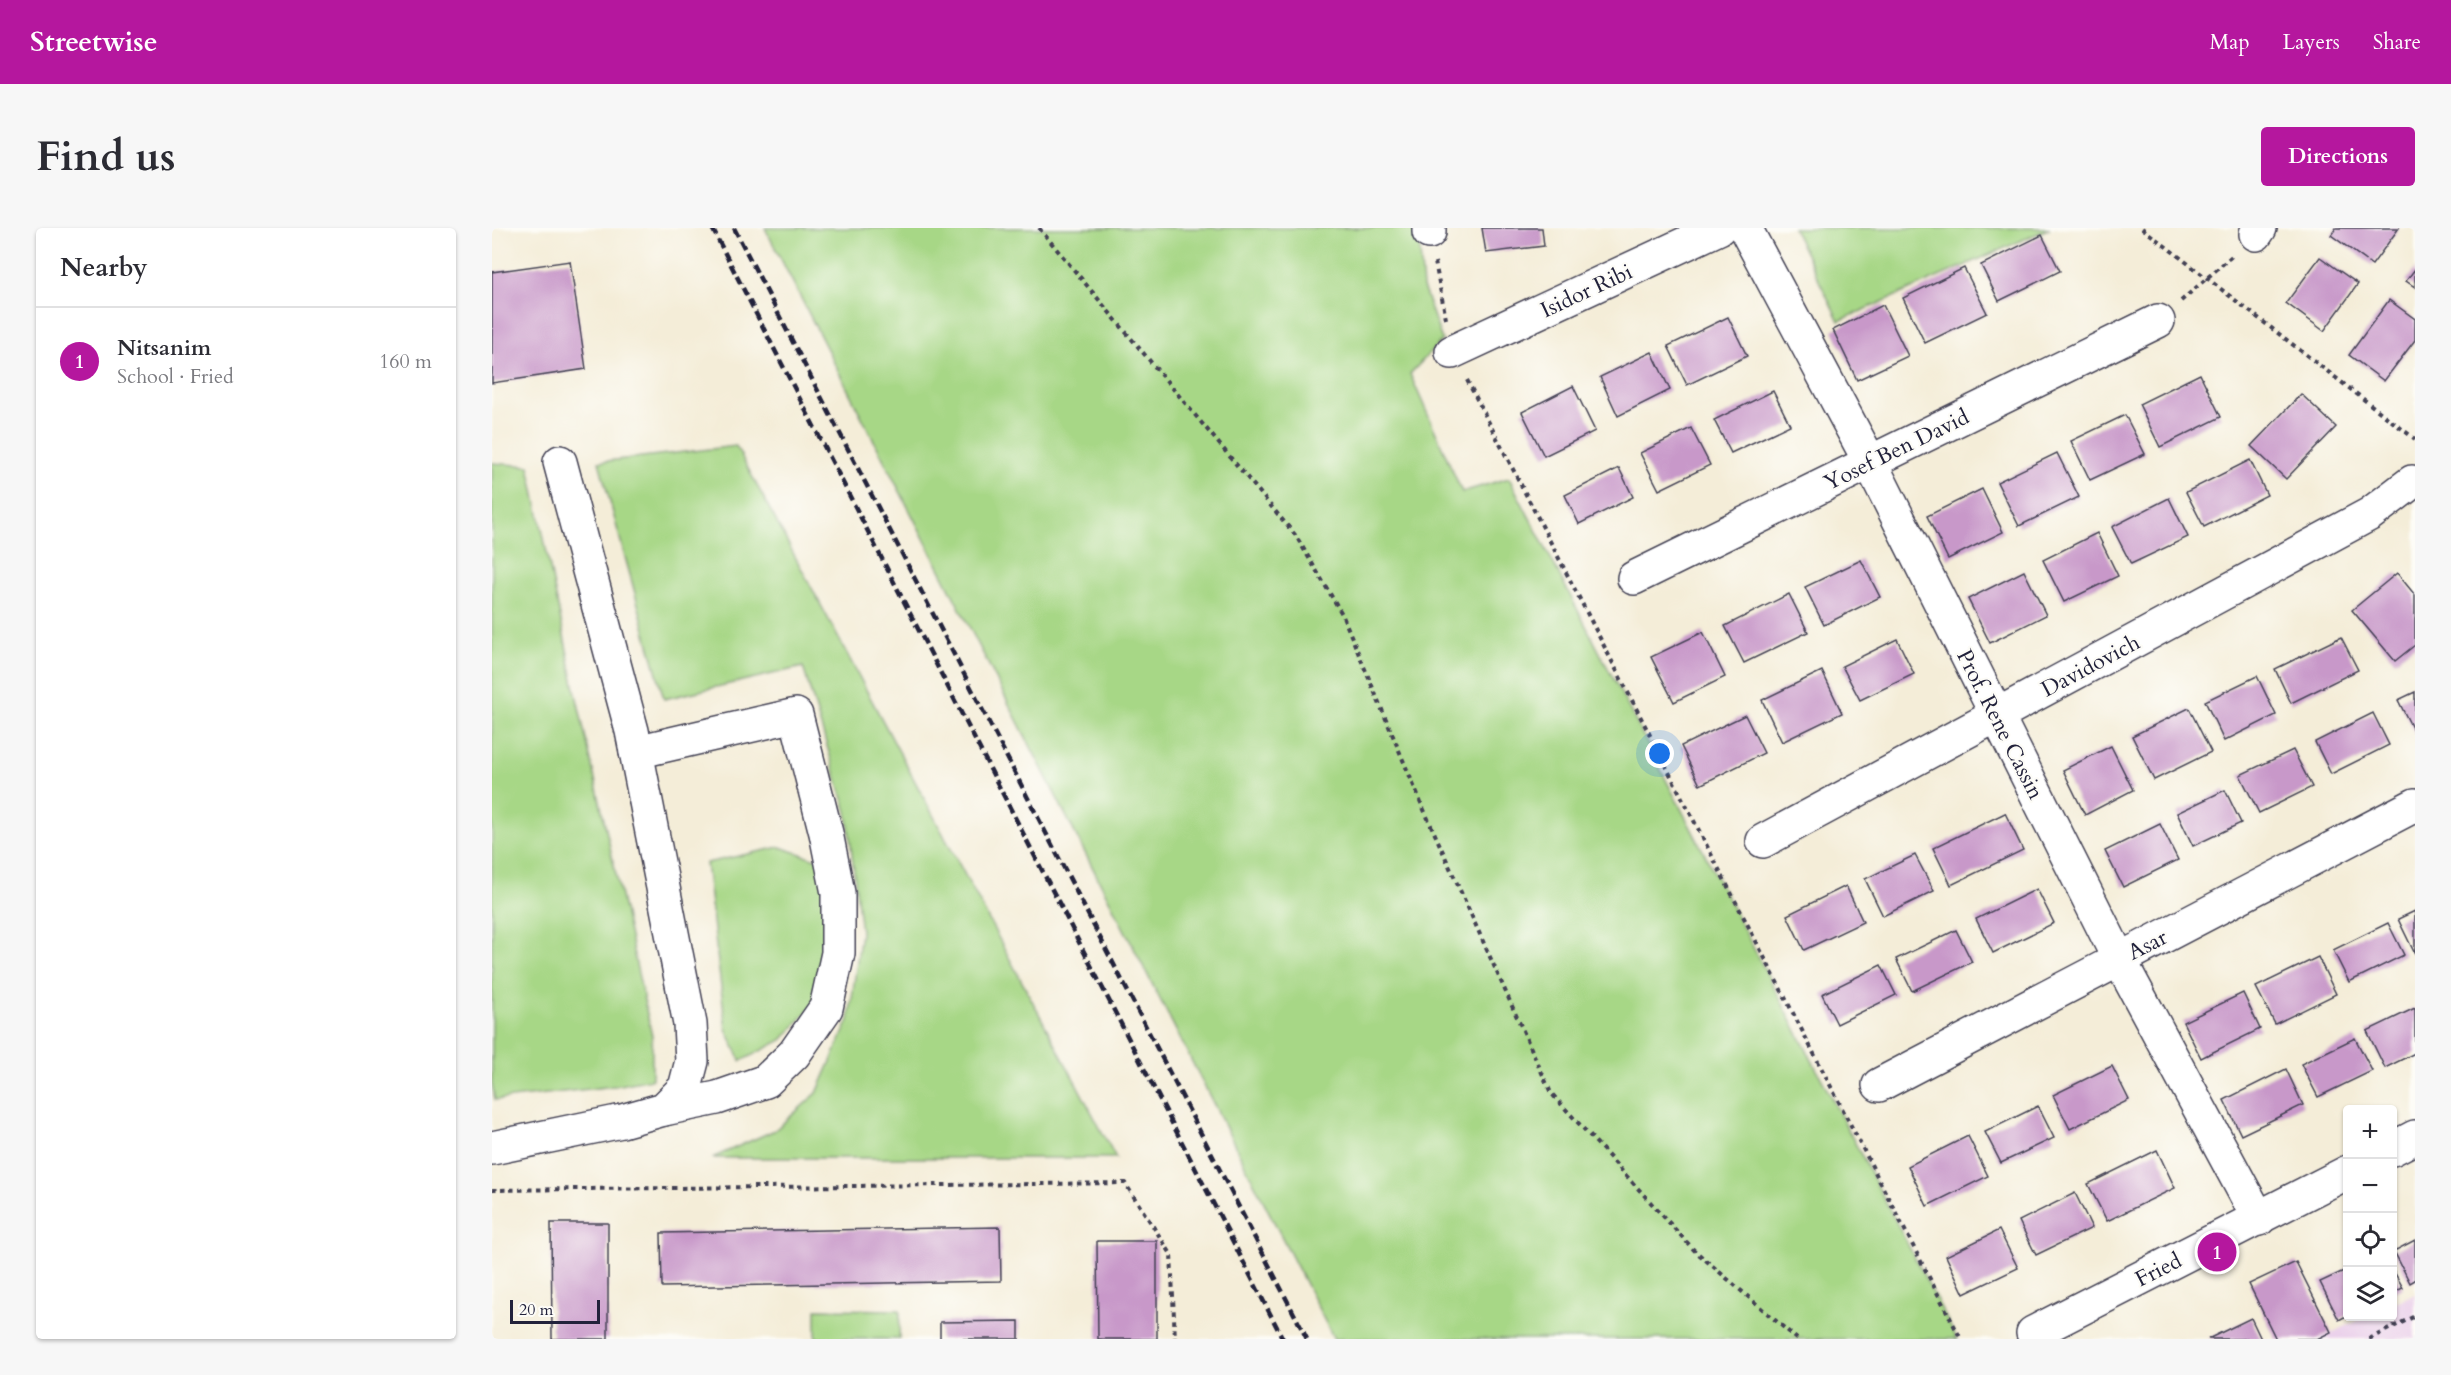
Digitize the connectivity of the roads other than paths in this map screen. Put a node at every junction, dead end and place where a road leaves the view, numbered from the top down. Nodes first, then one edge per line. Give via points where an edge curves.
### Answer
1 (1719, 228) edge
2 (1745, 228) edge
3 (2158, 321) road end
4 (1452, 352) road end
5 (560, 462) dead end
6 (1870, 462) junction
7 (2412, 482) dead end
8 (1634, 578) dead end
9 (1997, 716) junction
10 (636, 752) junction
11 (2415, 805) edge
12 (1764, 841) dead end
13 (2119, 959) junction
14 (1879, 1085) dead end
15 (664, 1109) junction
16 (2415, 1137) edge
17 (2397, 1146) edge
18 (492, 1148) edge
19 (2343, 1175) edge
20 (2259, 1219) junction
21 (2033, 1333) dead end

1 - 4 street, Isidor Ribi
2 - 6 street, Prof. Rene Cassin
3 - 6 street, Yosef Ben David
5 - 10 street
6 - 8 street, Yosef Ben David
6 - 9 street, Prof. Rene Cassin
7 - 9 street, Davidovich via 2370,514
9 - 12 street, Davidovich
9 - 13 street, Prof. Rene Cassin
10 - 15 street via 690,1024 692,1061 685,1088
10 - 15 street via 796,715 838,893 838,953 826,1008 794,1054 766,1081 717,1098
11 - 13 street, Asar
13 - 14 street, Asar
13 - 20 street, Prof. Rene Cassin
15 - 18 street
16 - 17 street
19 - 20 street, Fried
20 - 21 street, Fried

